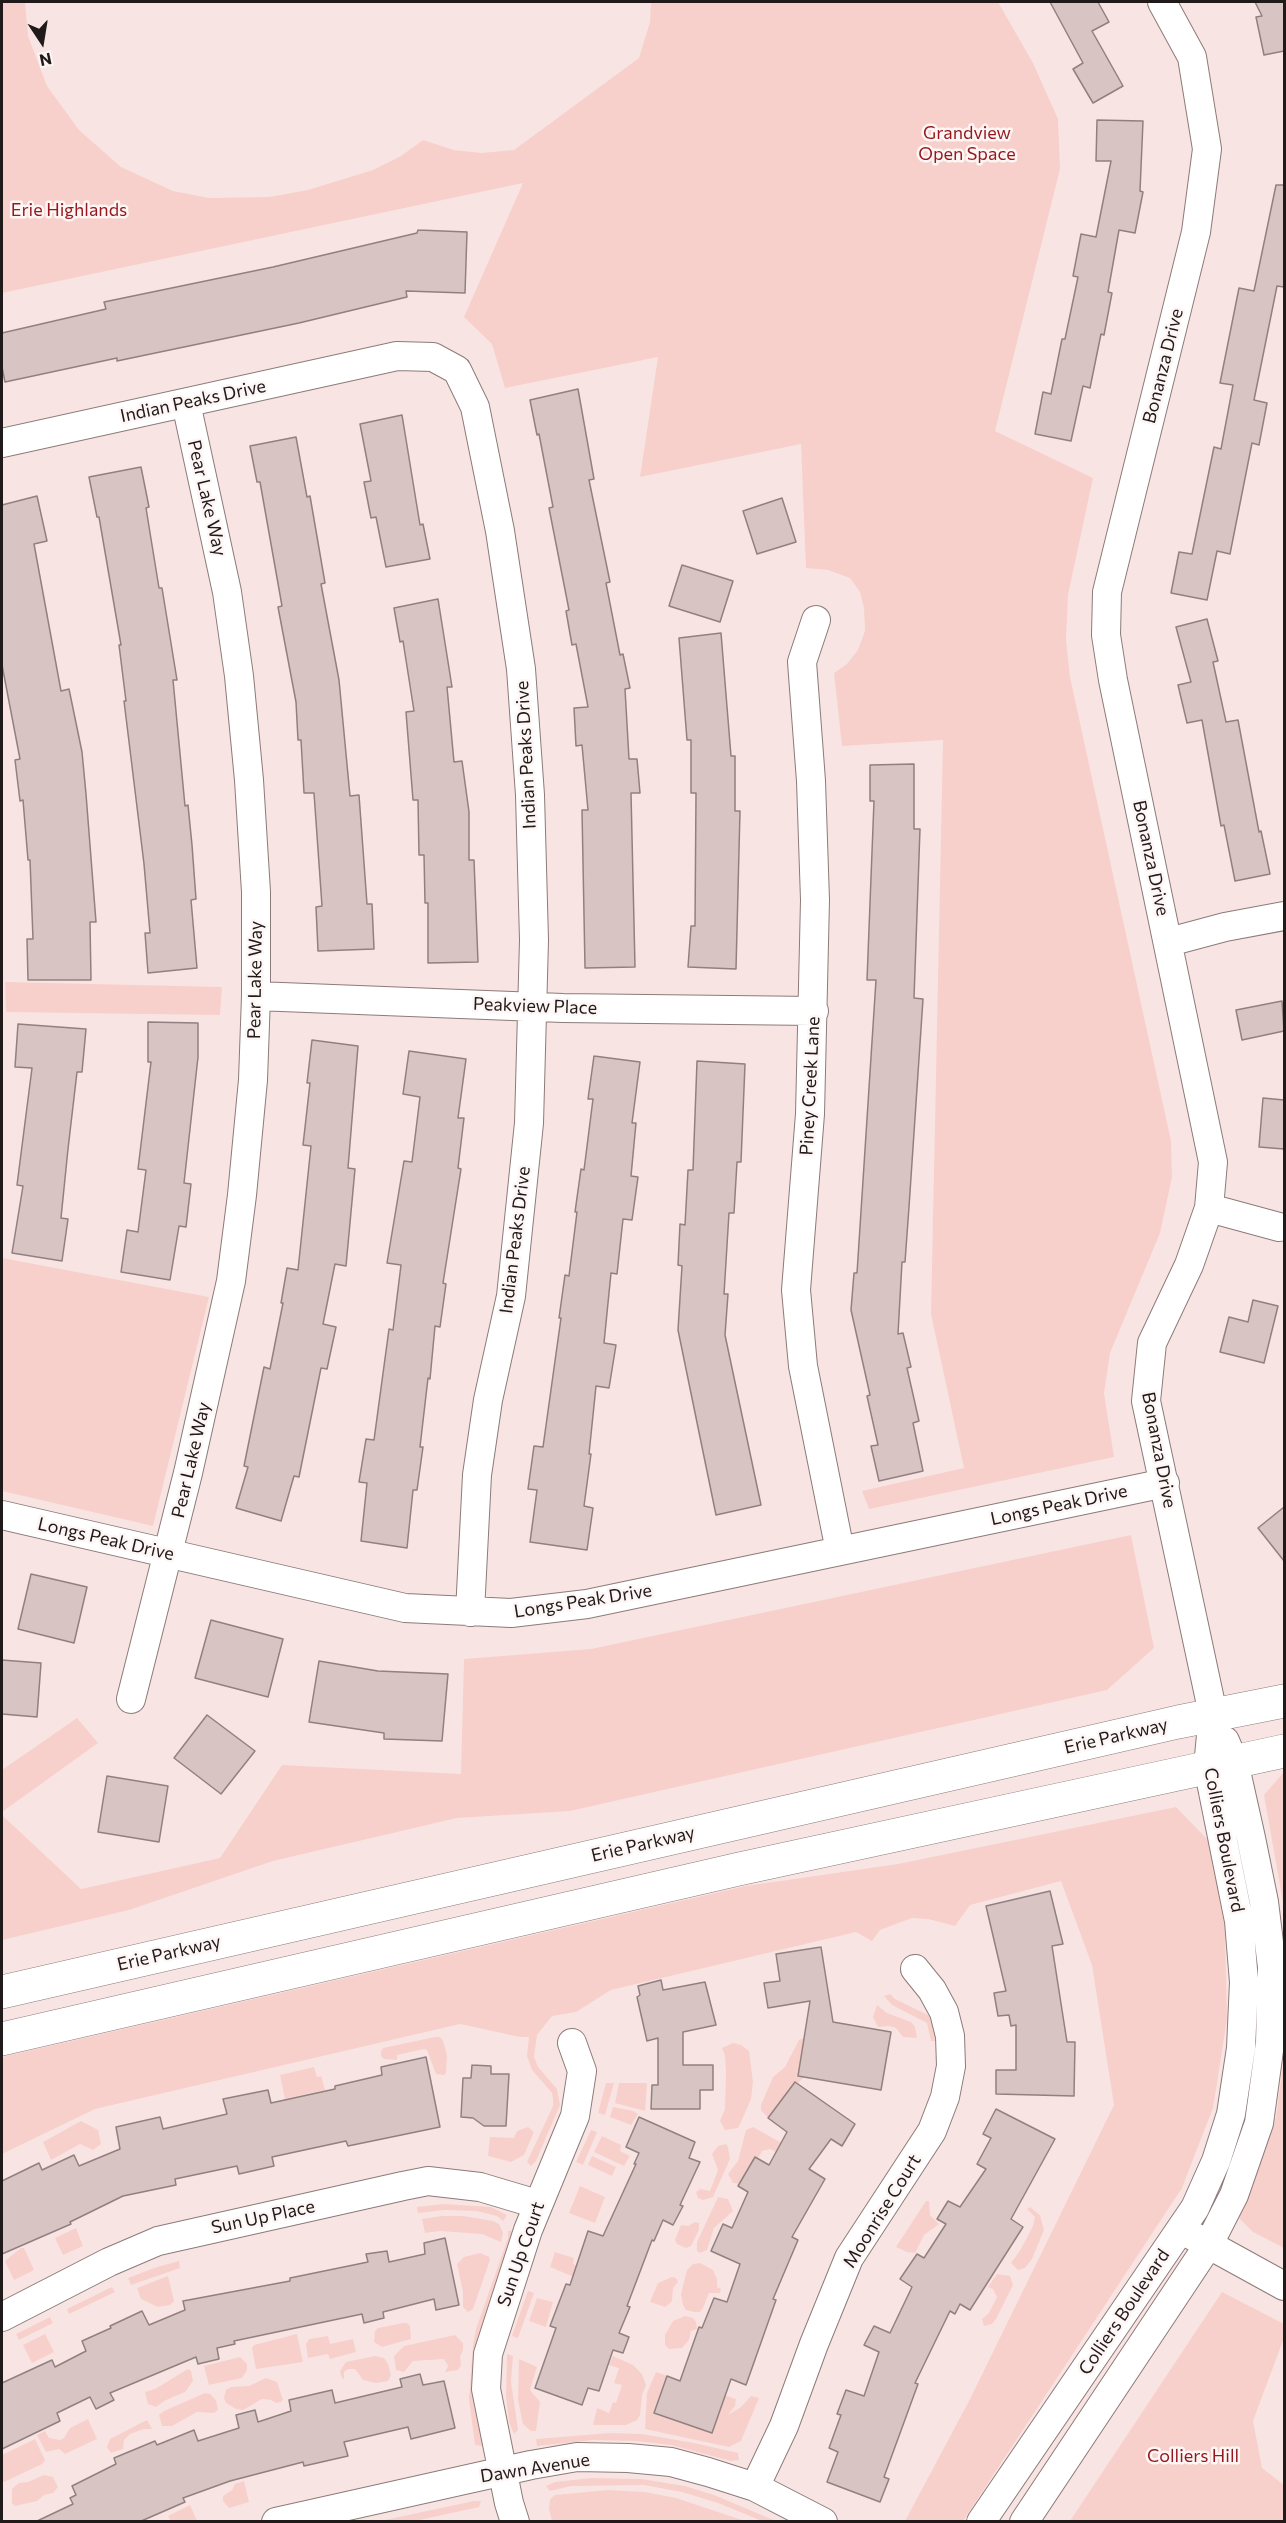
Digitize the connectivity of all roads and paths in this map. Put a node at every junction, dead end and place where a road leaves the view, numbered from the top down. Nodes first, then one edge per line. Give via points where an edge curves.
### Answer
1 (1162, 2) edge
2 (186, 403) junction
3 (2, 443) edge
4 (816, 620) dead end
5 (1284, 916) edge
6 (1169, 942) junction
7 (256, 996) junction
8 (532, 1007) junction
9 (814, 1011) junction
10 (1209, 1208) junction
11 (1279, 1227) dead end
12 (1164, 1483) junction
13 (2, 1515) edge
14 (840, 1551) junction
15 (168, 1554) junction
16 (471, 1612) junction
17 (131, 1699) dead end
18 (1284, 1701) edge
19 (1212, 1714) junction
20 (1284, 1751) edge
21 (1221, 1765) junction
22 (298, 1923) junction
23 (2, 1969) edge
24 (915, 1969) dead end
25 (2, 1992) edge
26 (2, 2039) edge
27 (572, 2043) dead end
28 (537, 2204) junction
29 (1180, 2230) junction
30 (1209, 2244) junction
31 (1284, 2286) edge
32 (2, 2317) edge
33 (503, 2471) junction
34 (754, 2487) junction
35 (276, 2522) edge
36 (515, 2522) edge
37 (823, 2522) edge
38 (981, 2522) edge
39 (1024, 2522) edge

1 - 6 street, Bonanza Drive via 1192,57 1207,149 1196,232 1107,592 1106,635
2 - 3 street, Indian Peaks Drive
2 - 7 street, Pear Lake Way via 227,592 239,676 256,892
2 - 8 street, Indian Peaks Drive via 396,356 433,357 457,370 475,408 500,531 521,669 530,807
4 - 9 street, Piney Creek Lane via 802,662 813,817
5 - 6 street
6 - 10 street, Bonanza Drive via 1213,1162
7 - 8 street, Peakview Place
7 - 15 street, Pear Lake Way via 253,1080 231,1281
8 - 9 street, Peakview Place
8 - 16 street, Indian Peaks Drive via 529,1123 514,1273 477,1475
9 - 14 street, Piney Creek Lane via 796,1290 803,1366
10 - 11 street
10 - 12 street, Bonanza Drive via 1189,1265 1152,1343 1146,1401
12 - 14 street, Longs Peak Drive
12 - 19 street, Bonanza Drive
13 - 15 street, Longs Peak Drive
14 - 16 street, Longs Peak Drive via 587,1604 511,1613
15 - 16 street, Longs Peak Drive via 405,1608
15 - 17 street, Pear Lake Way
18 - 19 main road, Erie Parkway
19 - 21 street, Colliers Boulevard
19 - 22 main road, Erie Parkway
20 - 21 main road
21 - 26 main road via 740,1869
21 - 29 street, Colliers Boulevard via 1244,1982 1241,2048 1231,2115 1216,2161 1196,2208
21 - 30 street, Colliers Boulevard via 1264,1902 1272,1967 1270,2043 1259,2122 1234,2195
22 - 23 main road via 141,1936
22 - 25 main road, Erie Parkway
24 - 34 street, Moonrise Court via 944,2012 950,2036 951,2066 945,2097 932,2131 849,2258 784,2426
27 - 28 street, Sun Up Court via 582,2071 575,2116
28 - 32 street, Sun Up Place via 480,2187 428,2181 403,2186 158,2241
28 - 33 street, Sun Up Court via 489,2354 486,2389
29 - 30 street
29 - 38 street, Colliers Boulevard
30 - 31 street
30 - 39 street, Colliers Boulevard
33 - 34 street, Dawn Avenue via 577,2457 628,2458 671,2462
33 - 35 street, Dawn Avenue
33 - 36 street, Sun Up Court
34 - 37 street, Dawn Avenue

